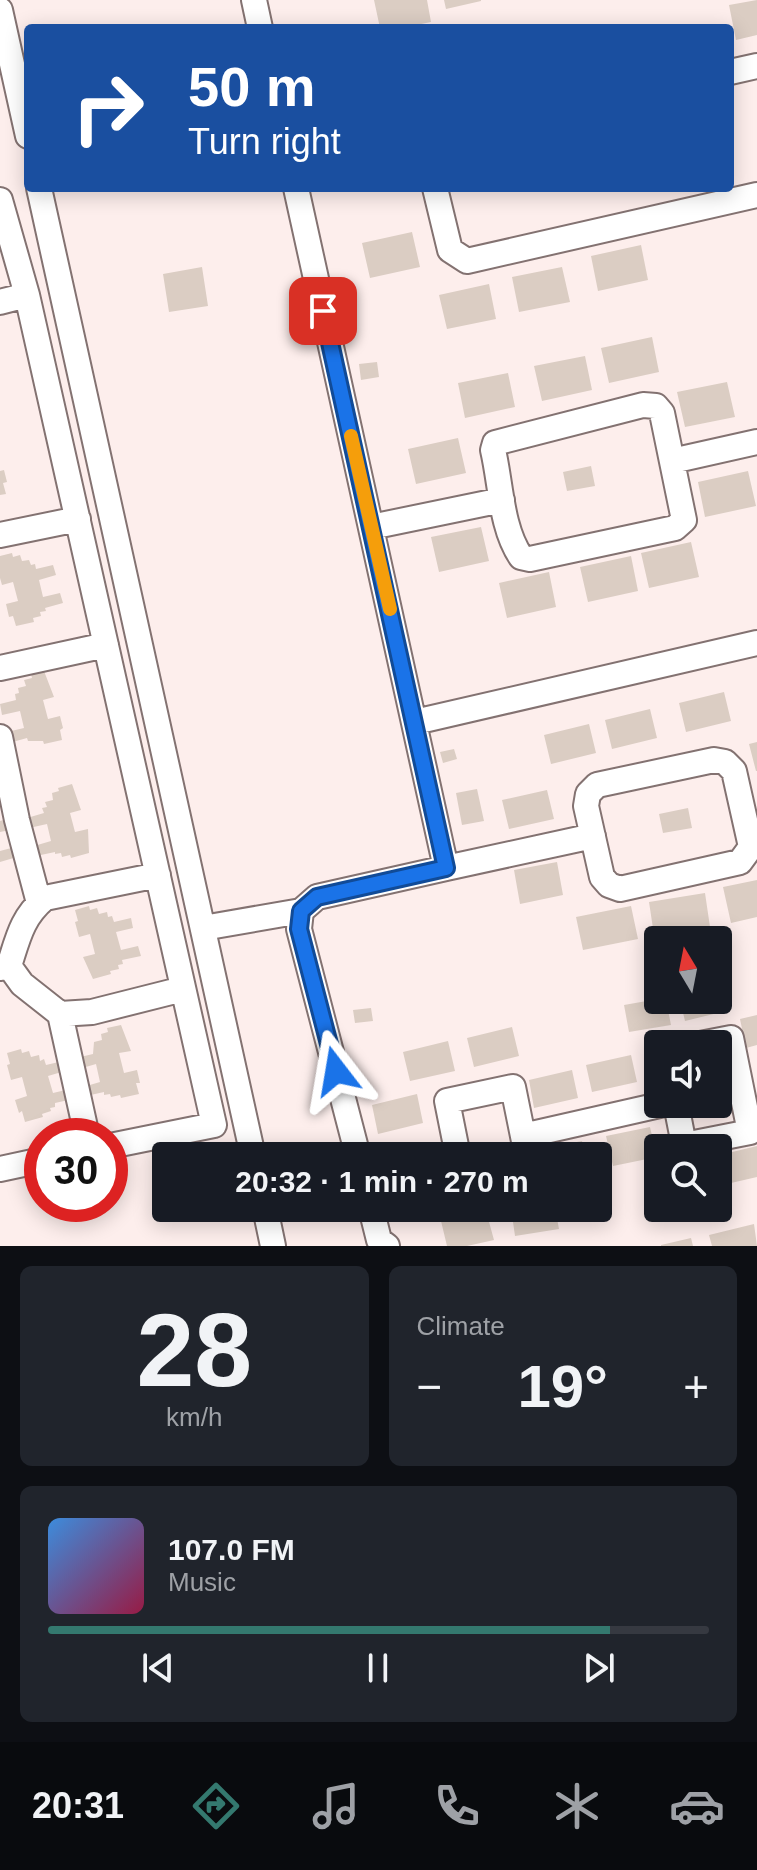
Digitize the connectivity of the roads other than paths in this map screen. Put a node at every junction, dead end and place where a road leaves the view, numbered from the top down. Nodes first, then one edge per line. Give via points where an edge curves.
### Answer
1 (254, 0) edge
2 (0, 10) edge
3 (259, 24) edge
4 (4, 45) edge
5 (757, 66) edge
6 (734, 71) edge
7 (24, 121) edge
8 (40, 192) edge
9 (297, 192) edge
10 (436, 192) edge
11 (757, 195) edge
12 (0, 200) edge
13 (27, 295) junction
14 (0, 302) edge
15 (757, 442) edge
16 (672, 461) junction
17 (502, 500) junction
18 (78, 519) junction
19 (371, 527) junction
20 (0, 535) edge
21 (757, 643) edge
22 (106, 645) junction
23 (0, 668) edge
24 (415, 722) junction
25 (0, 737) edge
26 (749, 802) edge
27 (593, 836) junction
28 (446, 868) junction
29 (158, 875) junction
30 (39, 903) junction
31 (301, 911) junction
32 (203, 928) junction
33 (5, 967) edge
34 (183, 989) junction
35 (60, 1014) junction
36 (732, 1041) edge
37 (749, 1085) edge
38 (644, 1110) edge
39 (83, 1118) edge
40 (679, 1118) edge
41 (128, 1142) edge
42 (250, 1142) edge
43 (354, 1142) edge
44 (449, 1142) edge
45 (524, 1142) edge
46 (538, 1142) edge
47 (24, 1164) edge
48 (0, 1169) edge
49 (268, 1222) edge
50 (374, 1222) edge
51 (273, 1246) edge
52 (387, 1246) edge

1 - 3 street
2 - 4 street
4 - 7 street
5 - 6 street
8 - 32 street
9 - 19 street
10 - 11 street via 450,250 467,261
12 - 13 street
13 - 14 street
13 - 18 street
15 - 16 street
16 - 17 street via 662,413 656,406 643,405 495,443
16 - 17 street via 684,520 675,528 530,559 515,549
17 - 19 street
18 - 20 street
18 - 22 street
19 - 24 street
21 - 24 street
22 - 23 street
22 - 29 street
24 - 28 street
25 - 30 street
26 - 27 street via 734,771 714,760 597,785 586,806
26 - 27 street via 751,847 740,862 620,889 602,877
27 - 28 street
28 - 31 street via 317,897
29 - 30 street
29 - 34 street
30 - 33 street
31 - 32 street
31 - 43 street via 299,929
32 - 42 street
33 - 35 street
34 - 35 street via 92,1012
34 - 41 street via 214,1125
35 - 39 street
36 - 37 street
37 - 40 street via 750,1132 684,1145
38 - 46 street
44 - 45 street via 447,1101 513,1087
47 - 48 street
49 - 51 street
50 - 52 street via 379,1240

